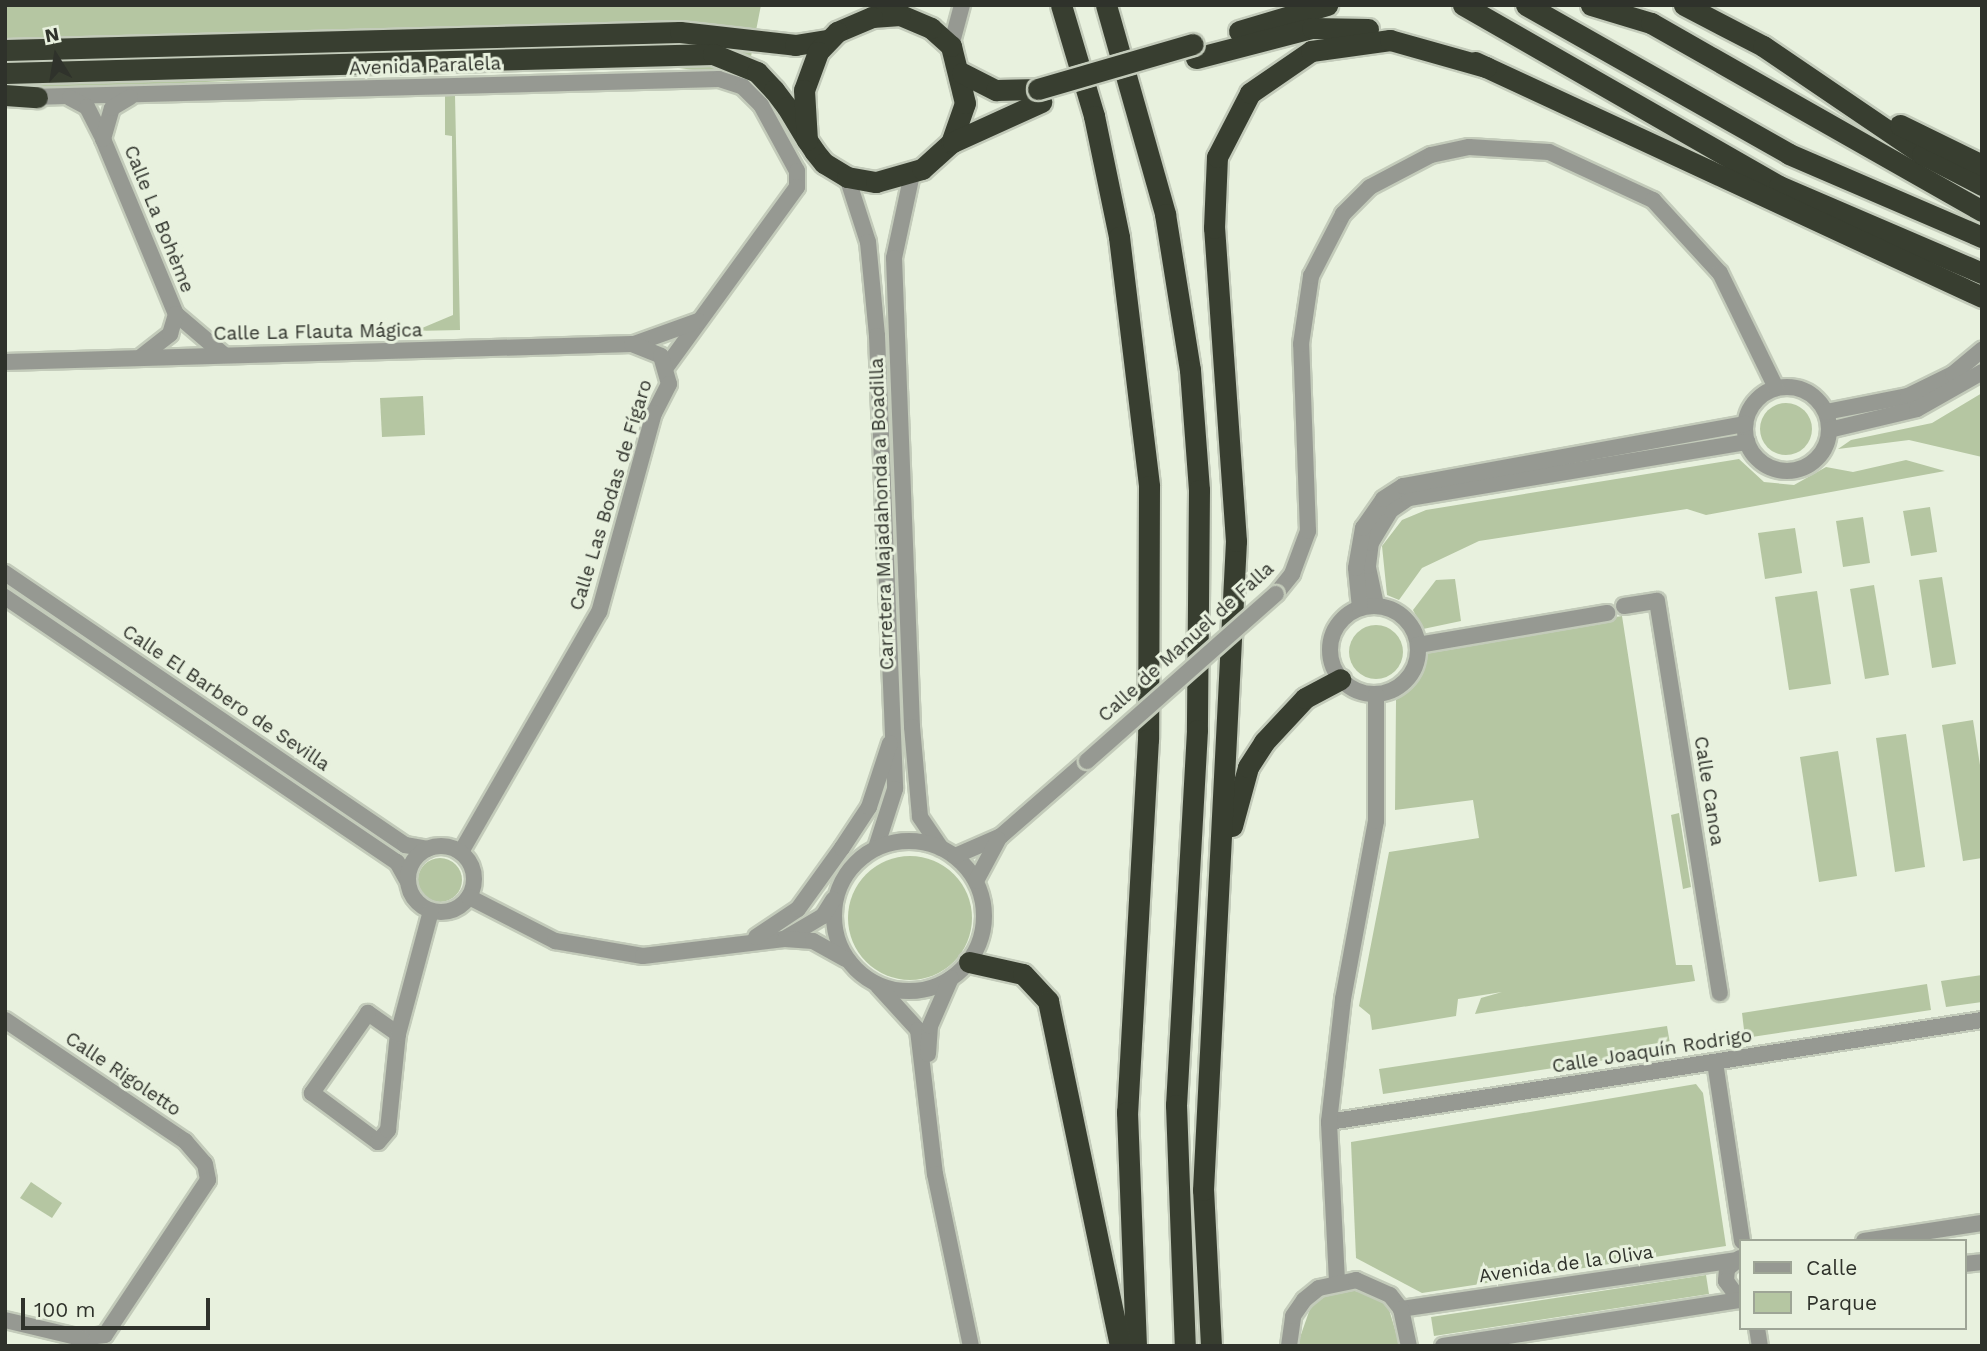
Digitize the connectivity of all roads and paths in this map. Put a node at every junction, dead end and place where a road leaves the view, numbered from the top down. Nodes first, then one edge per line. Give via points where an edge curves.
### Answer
1 (962, 5) edge
2 (1061, 5) edge
3 (1106, 5) edge
4 (1327, 5) edge
5 (1464, 5) edge
6 (1526, 5) edge
7 (1591, 5) edge
8 (1684, 5) edge
9 (898, 10) edge
10 (828, 40) junction
11 (951, 46) junction
12 (5, 50) edge
13 (1194, 51) junction
14 (1486, 67) junction
15 (5, 73) edge
16 (962, 73) junction
17 (1815, 80) junction
18 (136, 95) junction
19 (5, 96) edge
20 (1040, 96) junction
21 (37, 97) joint
22 (68, 97) junction
23 (103, 139) junction
24 (807, 140) junction
25 (951, 143) junction
26 (1982, 165) edge
27 (797, 172) joint
28 (912, 174) junction
29 (846, 177) junction
30 (1982, 186) edge
31 (1982, 211) edge
32 (1982, 237) edge
33 (1982, 273) edge
34 (1982, 297) edge
35 (176, 314) junction
36 (704, 315) junction
37 (632, 344) junction
38 (1982, 350) edge
39 (225, 355) junction
40 (138, 358) junction
41 (5, 362) edge
42 (667, 366) junction
43 (1982, 372) edge
44 (1776, 388) junction
45 (1826, 412) junction
46 (1745, 424) junction
47 (1829, 430) junction
48 (1747, 443) junction
49 (5, 573) edge
50 (5, 597) edge
51 (1368, 607) junction
52 (1625, 608) dead end
53 (1606, 611) dead end
54 (1417, 640) junction
55 (1340, 678) junction
56 (1376, 694) junction
57 (893, 730) junction
58 (1001, 836) junction
59 (876, 848) junction
60 (428, 849) junction
61 (461, 852) junction
62 (948, 852) junction
63 (976, 881) junction
64 (408, 882) junction
65 (837, 894) junction
66 (469, 897) junction
67 (431, 911) junction
68 (784, 939) junction
69 (731, 948) junction
70 (969, 961) junction
71 (852, 965) junction
72 (951, 978) junction
73 (870, 980) junction
74 (1717, 994) dead end
75 (1212, 1002) junction
76 (5, 1020) edge
77 (1982, 1020) edge
78 (398, 1034) junction
79 (1715, 1062) junction
80 (926, 1081) junction
81 (1329, 1122) junction
82 (1982, 1223) edge
83 (1742, 1239) edge
84 (1877, 1239) edge
85 (1738, 1259) edge
86 (1337, 1281) junction
87 (1738, 1297) edge
88 (1738, 1300) edge
89 (1401, 1309) junction
90 (5, 1320) edge
91 (971, 1346) edge
92 (1119, 1346) edge
93 (1136, 1346) edge
94 (1185, 1346) edge
95 (1211, 1346) edge
96 (1289, 1346) edge
97 (1409, 1346) edge
98 (1443, 1346) edge

1 - 11 street
2 - 93 highway via 1094,116 1119,237 1149,486 1148,725 1127,1112
3 - 94 highway via 1165,214 1190,370 1199,490 1198,730 1176,1105 1177,1268
4 - 13 highway
5 - 33 highway via 1633,108 1779,186
6 - 32 highway via 1789,154
7 - 31 highway via 1651,23
8 - 17 highway
9 - 10 highway via 857,21
9 - 11 highway via 931,27
10 - 12 highway via 795,46 680,32
10 - 24 highway via 804,90
11 - 16 highway
13 - 14 highway via 1312,28 1353,28 1436,44
13 - 20 highway
14 - 34 highway
14 - 75 highway via 1390,40 1311,51 1251,93 1217,157 1214,228 1236,554
15 - 24 highway via 713,54 757,72
16 - 20 highway via 996,90
16 - 25 highway via 965,103
17 - 26 highway
17 - 30 highway
18 - 22 street, Avenida Paralela
18 - 23 street, Calle La Bohème via 112,108
18 - 27 street, Avenida Paralela via 719,79 743,87 761,105
19 - 21 highway
20 - 25 highway
21 - 22 street, Avenida Paralela
22 - 23 street, Calle La Bohème via 87,107
23 - 35 street, Calle La Bohème
24 - 29 highway
25 - 28 highway
27 - 36 street, Calle Las Bodas de Fígaro via 797,187
28 - 29 highway via 876,182
28 - 62 street, Carretera Majadahonda a Boadilla via 894,258 912,727 920,817
29 - 57 street, Carretera Majadahonda a Boadilla via 858,202 873,272
35 - 39 street, Calle La Bohème
35 - 40 street, Calle La Bohème via 157,350
36 - 37 street, Calle Las Bodas de Fígaro via 690,328
36 - 42 street, Calle Las Bodas de Fígaro
37 - 39 street, Calle La Flauta Mágica
37 - 42 street, Calle Las Bodas de Fígaro via 648,347
38 - 45 street via 1953,374 1908,396
39 - 40 street, Calle La Flauta Mágica
40 - 41 street, Calle La Flauta Mágica
42 - 61 street, Calle Las Bodas de Fígaro via 668,384 654,413 599,612
43 - 47 street via 1917,409
44 - 45 street via 1810,394
44 - 46 street via 1755,401
44 - 58 street, Calle de Manuel de Falla, bridge via 1720,273 1653,200 1549,152 1469,147 1431,155 1370,187 1322,246 1311,276 1301,344 1308,531 1292,574 1276,594
45 - 47 street
46 - 48 street
46 - 51 street via 1403,486 1383,499 1363,528 1356,568
47 - 48 street via 1820,455 1799,469 1773,469
48 - 51 street via 1409,498 1391,510 1371,543
49 - 60 street, Calle El Barbero de Sevilla via 405,845
50 - 64 street, Calle El Barbero de Sevilla via 397,862
51 - 54 street via 1401,614
51 - 55 street via 1331,638
52 - 74 street, Calle Canoa via 1657,601
53 - 54 street
54 - 56 street via 1414,671 1404,683
55 - 56 street
55 - 75 highway via 1282,720 1248,767 1236,803
56 - 81 street via 1376,821 1343,999
57 - 59 street, Carretera Majadahonda a Boadilla via 895,789
57 - 69 street via 869,807 799,909 773,930
58 - 62 street, Calle de Manuel de Falla
58 - 63 street, Calle de Manuel de Falla
59 - 62 street via 897,841
59 - 65 street via 846,875
60 - 61 street
60 - 64 street via 412,862
61 - 66 street via 475,878
62 - 63 street
63 - 70 street via 984,922
64 - 67 street via 415,900
65 - 68 street via 823,916
65 - 71 street via 836,931
66 - 67 street via 452,910
66 - 69 street via 555,941 606,954
67 - 78 street
68 - 69 street
68 - 71 street via 821,944
70 - 72 street
70 - 92 highway via 1023,974 1048,1001
71 - 73 street
72 - 73 street via 911,991
72 - 80 street via 930,1026
73 - 80 street via 918,1030
75 - 95 highway via 1203,1190
76 - 90 street, Calle Rigoletto via 185,1141 207,1172 205,1192 112,1329 96,1338
77 - 79 street, Calle Joaquín Rodrigo
78 - 78 street via 388,1130 378,1142 313,1093 368,1013
79 - 81 street, Calle Joaquín Rodrigo
79 - 83 street
80 - 91 street via 934,1174
81 - 86 street
82 - 84 street
85 - 87 street via 1726,1282
85 - 89 street, Avenida de la Oliva
86 - 89 street via 1374,1285
86 - 96 street via 1304,1300 1293,1316
88 - 98 street
89 - 97 street

